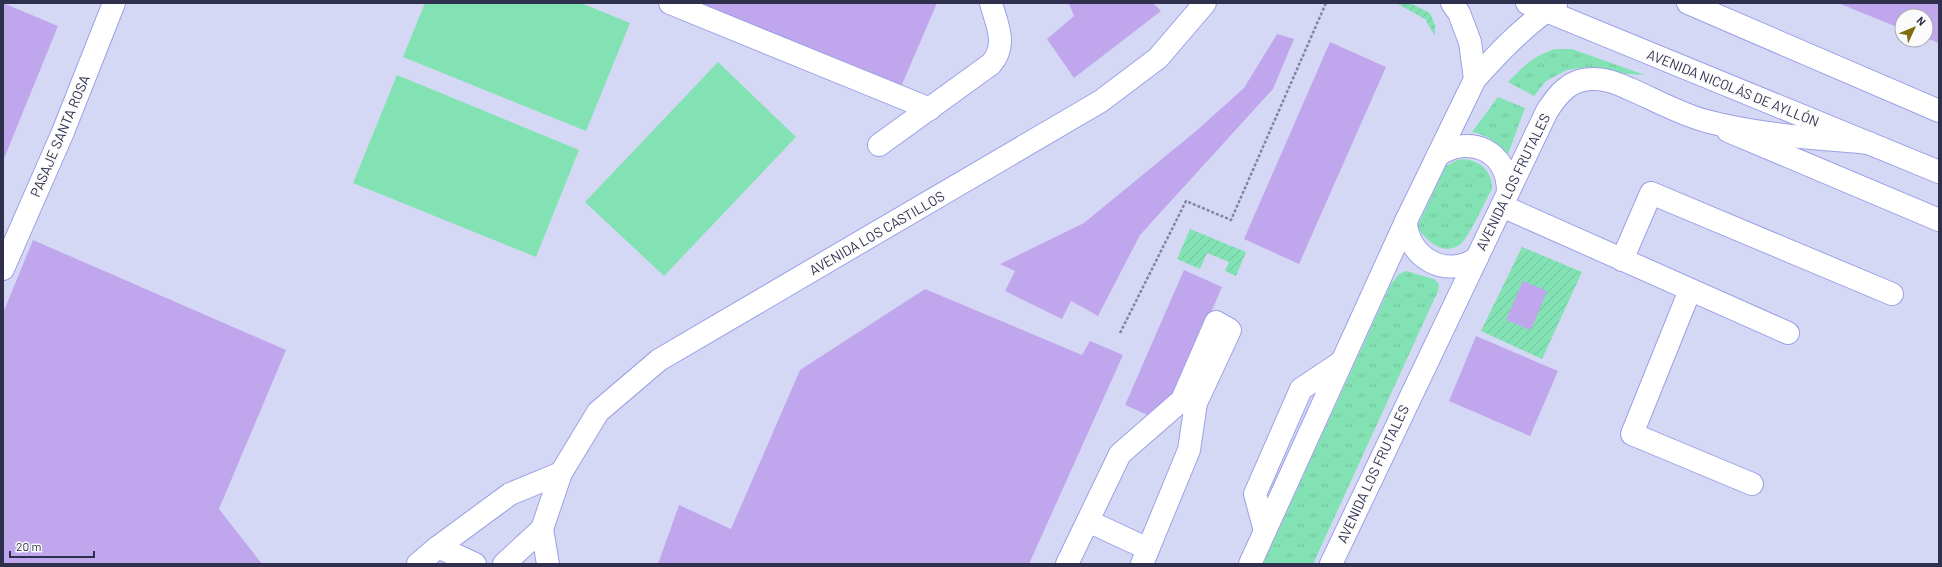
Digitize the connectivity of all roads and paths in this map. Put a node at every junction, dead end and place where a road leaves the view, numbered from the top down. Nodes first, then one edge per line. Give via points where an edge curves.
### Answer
1 (114, 3) edge
2 (670, 3) edge
3 (991, 3) edge
4 (1205, 3) edge
5 (1326, 3) edge
6 (1452, 3) edge
7 (1688, 3) edge
8 (1544, 6) edge
9 (1475, 79) junction
10 (930, 109) junction
11 (1939, 111) edge
12 (1704, 121) junction
13 (1869, 143) junction
14 (879, 145) dead end
15 (1438, 155) junction
16 (1939, 172) edge
17 (1505, 199) junction
18 (1939, 220) edge
19 (1406, 221) junction
20 (1477, 258) junction
21 (1622, 260) junction
22 (3, 269) edge
23 (1690, 290) junction
24 (1892, 294) dead end
25 (1120, 333) dead end
26 (1788, 333) dead end
27 (561, 473) junction
28 (1752, 484) dead end
29 (1088, 521) junction
30 (542, 529) junction
31 (438, 547) junction
32 (1145, 557) edge
33 (418, 564) edge
34 (475, 564) edge
35 (504, 564) edge
36 (548, 564) edge
37 (1067, 564) edge
38 (1250, 564) edge
39 (1331, 564) edge

1 - 22 main road, PASAJE SANTA ROSA via 63,132
2 - 10 main road
3 - 10 main road via 1001,39 997,58
4 - 27 main road, AVENIDA LOS CASTILLOS via 1158,58 1101,102 659,360 598,412
5 - 25 path via 1231,220 1186,201
6 - 9 main road via 1459,13 1470,42
7 - 11 main road
8 - 9 main road
8 - 13 main road, AVENIDA NICOLÁS DE AYLLÓN
9 - 15 main road
10 - 14 main road
12 - 13 main road, AVENIDA LOS FRUTALES via 1738,128
12 - 17 main road, AVENIDA LOS FRUTALES via 1611,82 1594,79 1578,81 1563,90 1554,100
12 - 18 main road
13 - 16 main road, AVENIDA NICOLÁS DE AYLLÓN
15 - 17 main road via 1450,148 1462,146 1476,147 1488,152 1505,172
15 - 19 main road
17 - 20 main road, AVENIDA LOS FRUTALES
17 - 21 main road
19 - 20 main road via 1407,234 1413,246 1427,260 1439,266 1452,267 1465,265
19 - 38 main road
20 - 39 main road, AVENIDA LOS FRUTALES
21 - 23 main road
21 - 24 main road via 1651,193
23 - 26 main road
23 - 28 main road via 1632,434
27 - 30 main road, AVENIDA LOS CASTILLOS
27 - 31 main road via 510,494
29 - 32 main road
29 - 32 main road via 1120,454 1182,400 1216,322 1230,330 1196,403 1189,450
29 - 37 main road
30 - 35 main road, AVENIDA LOS CASTILLOS
30 - 36 main road
31 - 33 main road
31 - 34 main road

